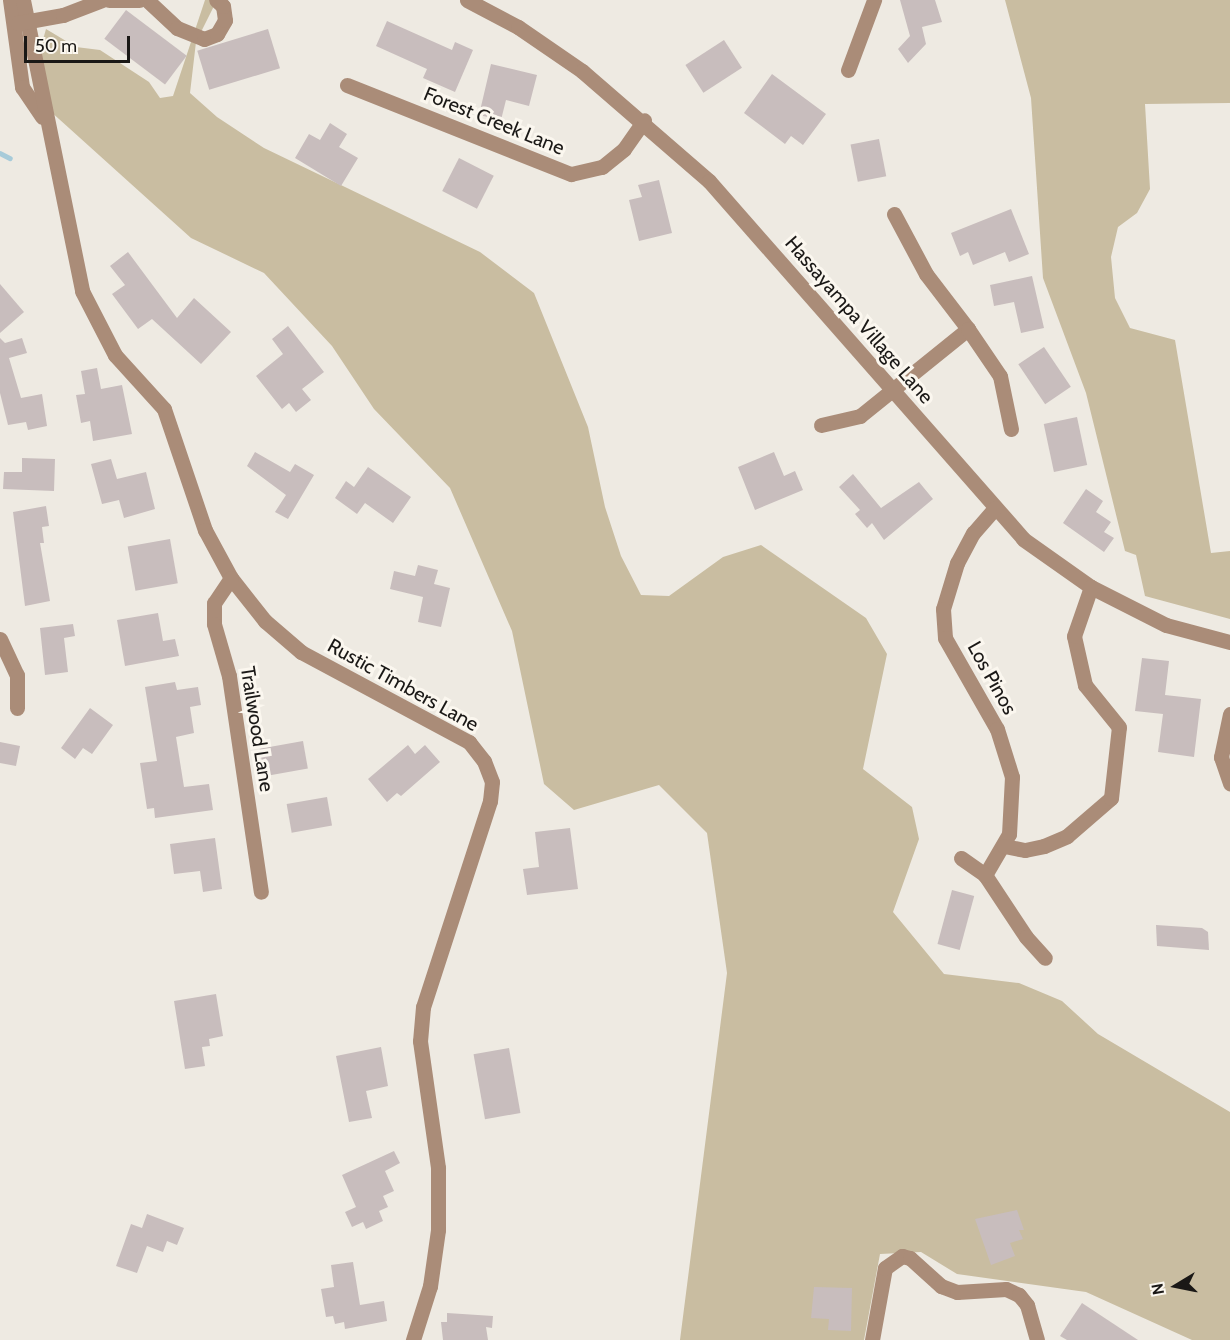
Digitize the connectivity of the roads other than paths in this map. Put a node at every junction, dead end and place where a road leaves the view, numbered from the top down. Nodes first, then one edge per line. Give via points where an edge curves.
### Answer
1 (9, 0) edge
2 (23, 0) edge
3 (102, 0) edge
4 (109, 0) edge
5 (139, 0) edge
6 (147, 0) edge
7 (216, 0) edge
8 (467, 0) edge
9 (874, 0) edge
10 (19, 22) junction
11 (848, 70) dead end
12 (347, 85) dead end
13 (644, 120) junction
14 (894, 214) dead end
15 (968, 329) junction
16 (894, 390) junction
17 (821, 424) dead end
18 (1011, 429) dead end
19 (995, 508) junction
20 (231, 578) junction
21 (1091, 587) junction
22 (0, 639) edge
23 (1230, 642) edge
24 (18, 708) dead end
25 (1230, 714) edge
26 (1226, 742) edge
27 (1230, 783) edge
28 (1004, 846) junction
29 (961, 858) dead end
30 (985, 875) junction
31 (261, 892) dead end
32 (1045, 958) dead end
33 (412, 1340) edge
34 (872, 1340) edge
35 (1037, 1340) edge

1 - 10 street, Rustic Timbers Lane
2 - 10 street, Rustic Timbers Lane
3 - 10 street
4 - 5 street
6 - 7 street via 177,28 204,39 217,34 225,20 223,6
8 - 13 street, Hassayampa Village Lane via 518,27
9 - 11 street
10 - 20 street, Rustic Timbers Lane via 22,87 47,125 88,308 115,355 164,409 206,530
12 - 13 street, Forest Creek Lane via 571,174 602,167 624,149
13 - 16 street, Hassayampa Village Lane via 709,181
14 - 15 street via 926,274
15 - 16 street
15 - 18 street via 1000,376
16 - 17 street via 860,416
16 - 19 street, Hassayampa Village Lane
19 - 21 street, Hassayampa Village Lane via 1023,539
19 - 28 street, Los Pinos via 973,533 957,563 943,609 945,638 997,729 1012,777 1009,834
20 - 31 street, Trailwood Lane via 214,603 214,624 229,676
20 - 33 street, Rustic Timbers Lane via 265,621 302,652 469,742 484,761 492,782 490,801 423,1007 420,1041 438,1168 438,1230 430,1286
21 - 23 street, Hassayampa Village Lane via 1166,625
21 - 28 street via 1074,636 1084,685 1119,727 1111,798 1096,815 1052,843 1025,850
22 - 24 street via 17,675
25 - 26 street
26 - 27 street via 1223,766
28 - 30 street, Los Pinos
29 - 30 street
30 - 32 street via 1026,937
34 - 35 street via 885,1268 902,1256 910,1258 941,1286 957,1292 1006,1289 1019,1295 1028,1305

